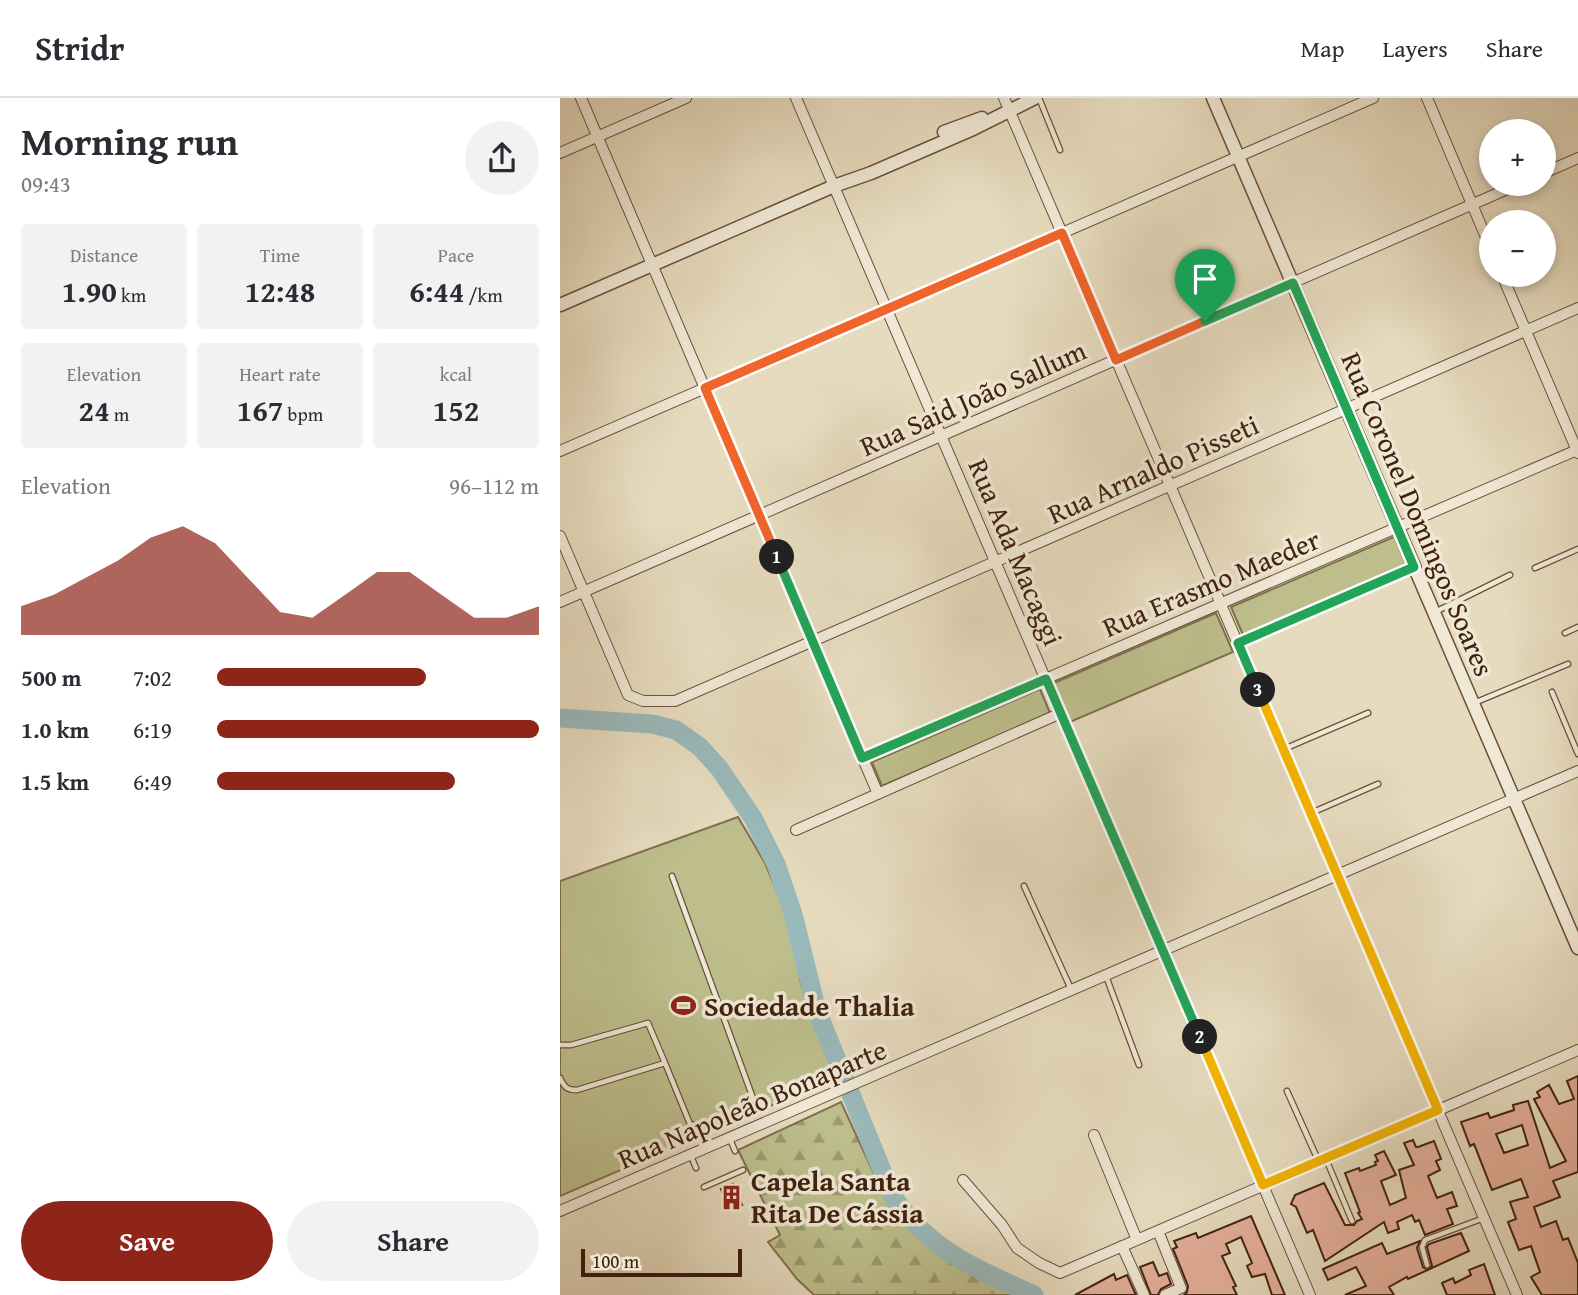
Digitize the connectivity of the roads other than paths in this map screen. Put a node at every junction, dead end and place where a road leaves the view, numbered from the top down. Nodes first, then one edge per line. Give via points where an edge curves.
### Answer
1 (581, 98) edge
2 (686, 98) edge
3 (796, 98) edge
4 (1037, 98) edge
5 (1213, 98) edge
6 (1373, 98) edge
7 (1427, 98) edge
8 (1007, 104) edge
9 (597, 136) junction
10 (1060, 150) dead end
11 (560, 153) edge
12 (1238, 157) junction
13 (1578, 158) edge
14 (1556, 168) edge
15 (834, 186) junction
16 (1491, 196) edge
17 (1472, 204) junction
18 (1479, 221) edge
19 (1062, 233) junction
20 (652, 265) junction
21 (1293, 283) junction
22 (1507, 287) edge
23 (560, 305) edge
24 (1578, 308) edge
25 (887, 309) junction
26 (1526, 331) junction
27 (1116, 360) junction
28 (705, 388) junction
29 (1347, 409) junction
30 (942, 436) junction
31 (560, 451) edge
32 (1577, 452) edge
33 (1170, 486) junction
34 (759, 516) junction
35 (1397, 528) junction
36 (560, 536) edge
37 (1578, 549) edge
38 (996, 562) junction
39 (1414, 567) junction
40 (1535, 568) dead end
41 (1510, 575) dead end
42 (584, 592) junction
43 (560, 602) edge
44 (1221, 604) junction
45 (1434, 612) junction
46 (1578, 627) edge
47 (1565, 633) dead end
48 (813, 642) junction
49 (1238, 643) junction
50 (1568, 664) dead end
51 (1046, 679) junction
52 (1552, 692) dead end
53 (1473, 704) junction
54 (1060, 713) junction
55 (1368, 713) dead end
56 (1283, 749) junction
57 (1578, 754) edge
58 (862, 758) junction
59 (1578, 771) edge
60 (1378, 784) dead end
61 (878, 794) junction
62 (1514, 799) junction
63 (1311, 814) junction
64 (796, 830) dead end
65 (1337, 875) junction
66 (671, 876) dead end
67 (1024, 886) dead end
68 (1578, 948) edge
69 (1163, 951) junction
70 (1106, 975) junction
71 (1072, 990) junction
72 (560, 1045) edge
73 (1578, 1050) edge
74 (664, 1063) junction
75 (1139, 1065) dead end
76 (560, 1078) edge
77 (1287, 1091) dead end
78 (1438, 1110) junction
79 (1094, 1135) dead end
80 (729, 1138) junction
81 (735, 1151) dead end
82 (690, 1155) junction
83 (1322, 1160) junction
84 (696, 1168) dead end
85 (743, 1170) dead end
86 (963, 1180) dead end
87 (1263, 1185) junction
88 (704, 1186) dead end
89 (560, 1211) edge
90 (1484, 1218) junction
91 (1352, 1221) dead end
92 (1158, 1231) junction
93 (1137, 1240) junction
94 (1122, 1246) junction
95 (1427, 1265) dead end
96 (1144, 1295) edge
97 (1165, 1295) edge
98 (1310, 1295) edge
99 (1517, 1295) edge

1 - 9 street
2 - 9 street
3 - 15 street, Rua Ada Macaggi
4 - 8 street
4 - 10 lane
5 - 12 street, Rua Coronel Domingos Soares
6 - 12 street
7 - 17 street
8 - 15 street via 869,165
8 - 19 street
9 - 11 street
9 - 20 street
12 - 19 street
12 - 21 street, Rua Coronel Domingos Soares
13 - 14 street
15 - 20 street
15 - 25 street, Rua Ada Macaggi
16 - 17 street, Rua Said João Sallum
17 - 18 street
17 - 21 street, Rua Said João Sallum
19 - 25 street
19 - 27 street
20 - 23 street
20 - 28 street
21 - 27 street, Rua Said João Sallum
21 - 29 street, Rua Coronel Domingos Soares
22 - 26 street
24 - 26 street, Rua Arnaldo Pisseti
25 - 28 street
25 - 30 street, Rua Ada Macaggi
26 - 29 street, Rua Arnaldo Pisseti
26 - 32 street
27 - 30 street, Rua Said João Sallum
27 - 33 street
28 - 31 street
28 - 34 street
29 - 33 street, Rua Arnaldo Pisseti
29 - 35 street, Rua Coronel Domingos Soares
30 - 34 street, Rua Said João Sallum
30 - 38 street, Rua Ada Macaggi
32 - 35 street, Rua Erasmo Maeder
33 - 38 street, Rua Arnaldo Pisseti
33 - 44 street
34 - 42 street, Rua Said João Sallum
34 - 48 street
35 - 39 street, Rua Coronel Domingos Soares
35 - 44 street, Rua Erasmo Maeder
36 - 42 street
37 - 40 lane
38 - 48 street, Rua Arnaldo Pisseti
38 - 51 street, Rua Ada Macaggi
39 - 45 street, Rua Coronel Domingos Soares
39 - 49 street
41 - 45 lane
42 - 43 street, Rua Said João Sallum
42 - 48 street, Rua Arnaldo Pisseti via 628,695 634,699 684,698
44 - 49 street
44 - 51 street, Rua Erasmo Maeder
45 - 53 street, Rua Coronel Domingos Soares
46 - 47 lane
48 - 58 street
49 - 56 street
50 - 53 lane
51 - 54 street, Rua Ada Macaggi
51 - 58 street, Rua Erasmo Maeder
52 - 57 lane
53 - 62 street, Rua Coronel Domingos Soares
54 - 61 street
54 - 69 street, Rua Ada Macaggi
55 - 56 lane
56 - 63 street
58 - 61 street
59 - 62 street, Rua Napoleão Bonaparte
60 - 63 lane
61 - 64 street
62 - 65 street, Rua Napoleão Bonaparte
62 - 68 street, Rua Coronel Domingos Soares
63 - 65 street
65 - 69 street, Rua Napoleão Bonaparte
65 - 78 street
66 - 74 lane via 754,1101 694,1127
67 - 71 lane
69 - 70 street, Rua Napoleão Bonaparte
69 - 87 street, Rua Ada Macaggi
70 - 71 street, Rua Napoleão Bonaparte
70 - 75 lane
71 - 80 street, Rua Napoleão Bonaparte
72 - 74 lane via 648,1023
73 - 78 street
74 - 76 lane via 577,1090 569,1090
77 - 83 lane
78 - 83 street
78 - 90 street
79 - 93 street
80 - 81 lane
80 - 82 street, Rua Napoleão Bonaparte
82 - 84 lane
82 - 89 street, Rua Napoleão Bonaparte
83 - 87 street
83 - 91 lane
85 - 88 lane
86 - 94 street via 1017,1248 1060,1273
87 - 92 street
87 - 98 street, Rua Ada Macaggi
90 - 95 lane via 1425,1240 1422,1247
90 - 99 street
92 - 93 street
92 - 97 street via 1181,1288
93 - 94 street
94 - 96 street

